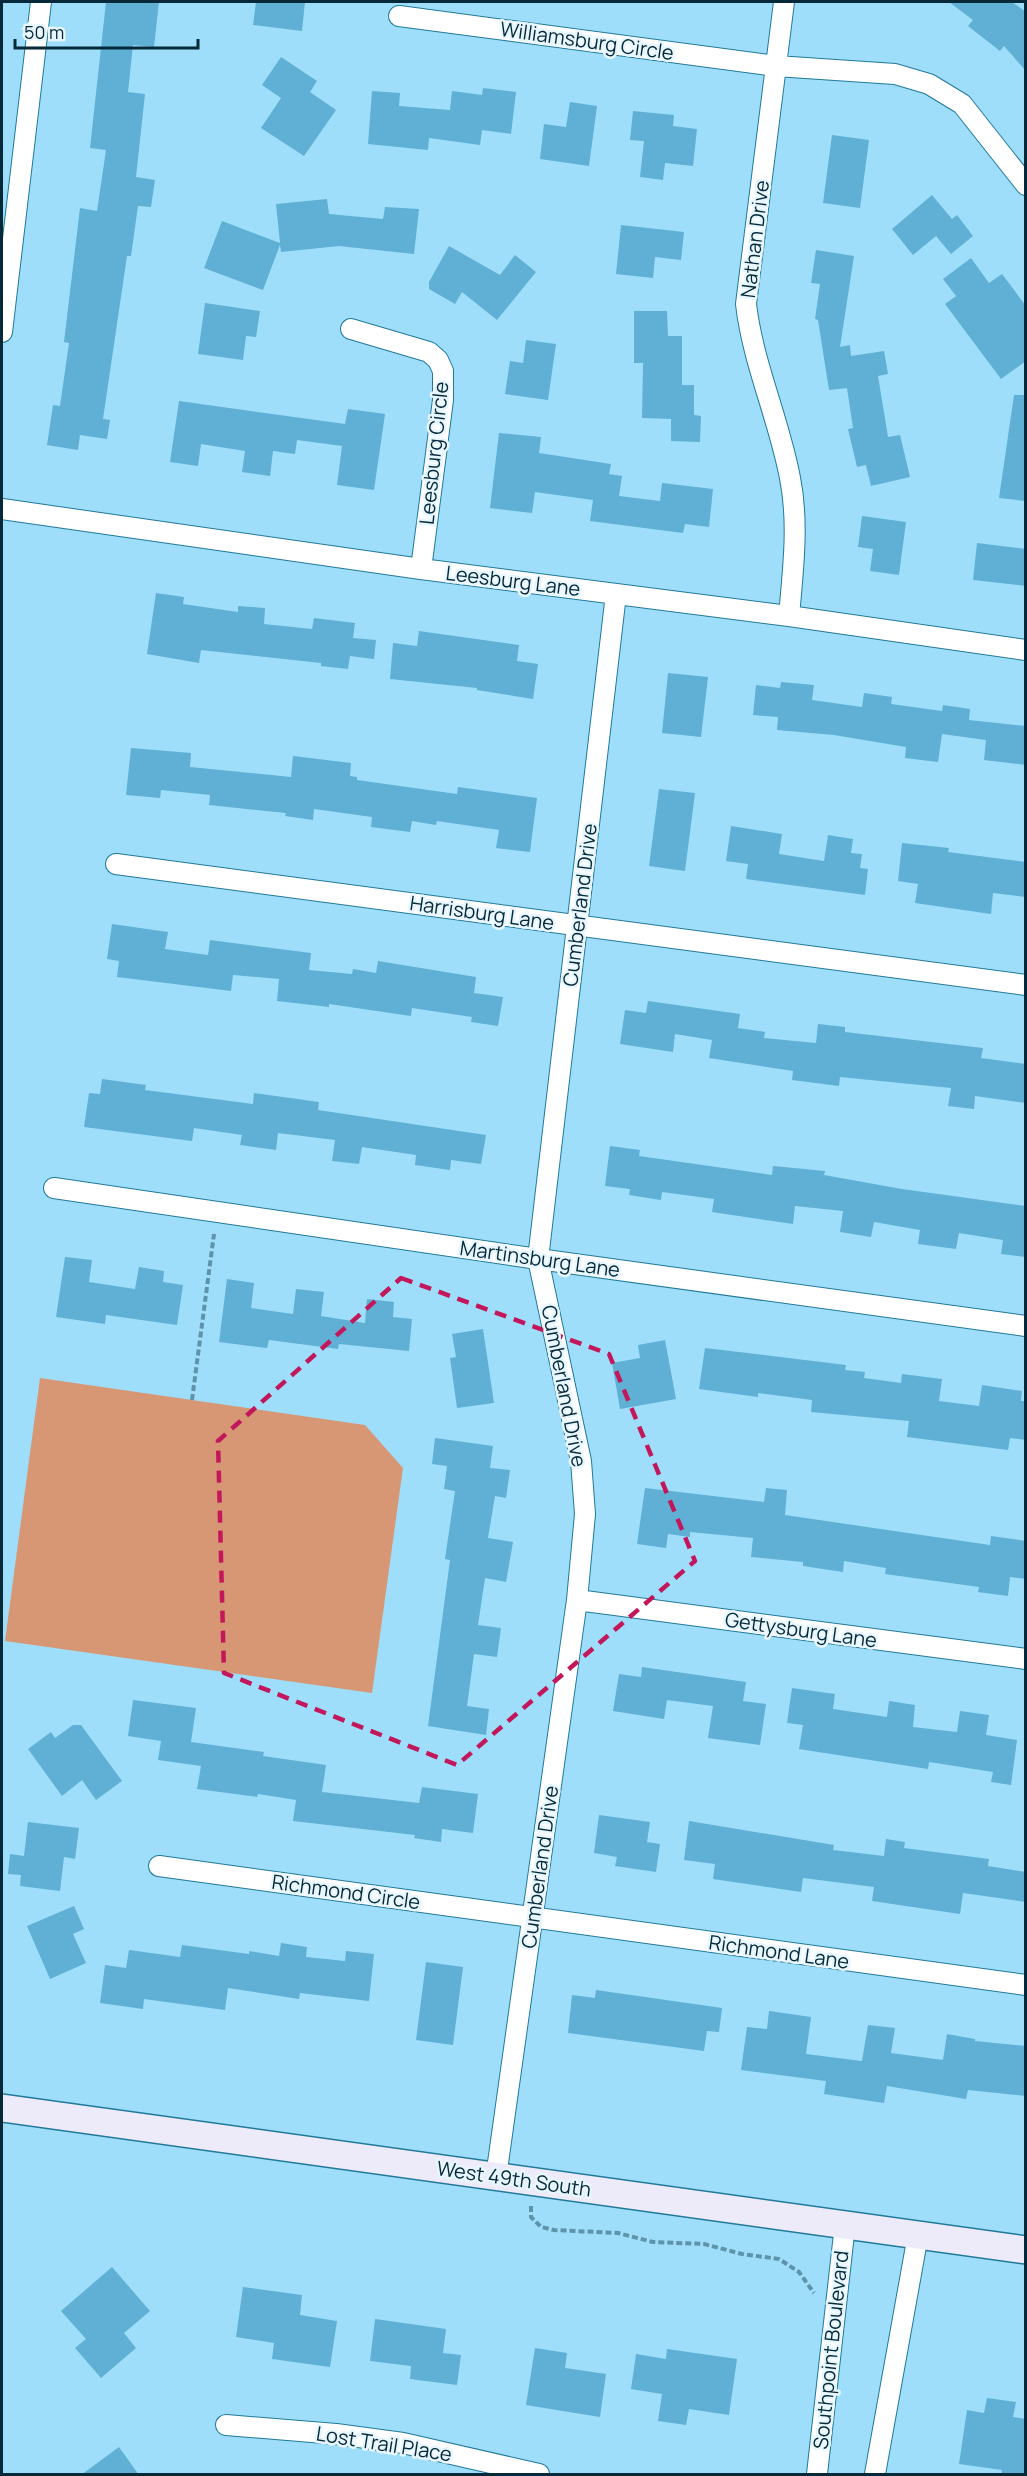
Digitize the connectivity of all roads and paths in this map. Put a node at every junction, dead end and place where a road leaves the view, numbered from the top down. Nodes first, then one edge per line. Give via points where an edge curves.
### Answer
1 (41, 2) edge
2 (784, 2) edge
3 (399, 16) dead end
4 (776, 66) junction
5 (1026, 185) edge
6 (351, 329) dead end
7 (2, 332) edge
8 (2, 509) edge
9 (421, 569) junction
10 (616, 594) junction
11 (789, 616) junction
12 (1026, 650) edge
13 (116, 864) dead end
14 (578, 926) junction
15 (1026, 985) edge
16 (54, 1188) dead end
17 (214, 1234) dead end
18 (538, 1259) junction
19 (1026, 1326) edge
20 (192, 1400) dead end
21 (577, 1600) junction
22 (1026, 1659) edge
23 (159, 1866) dead end
24 (533, 1918) junction
25 (1026, 1985) edge
26 (2, 2108) edge
27 (496, 2177) junction
28 (531, 2205) dead end
29 (845, 2225) junction
30 (918, 2235) junction
31 (1026, 2250) edge
32 (818, 2301) dead end
33 (226, 2425) dead end
34 (539, 2475) edge
35 (817, 2475) edge
36 (875, 2475) edge

1 - 7 street
2 - 4 street, Nathan Drive
3 - 4 street, Williamsburg Circle
4 - 5 street, Williamsburg Circle via 896,74 929,84 962,104
4 - 11 street, Nathan Drive via 746,304 750,336 790,478 795,532
6 - 9 street, Leesburg Circle via 429,352 443,371 443,399
8 - 9 street, Leesburg Lane
9 - 10 street, Leesburg Lane
10 - 11 street, Leesburg Lane
10 - 14 street, Cumberland Drive
11 - 12 street, Leesburg Lane
13 - 14 street, Harrisburg Lane
14 - 15 street, Harrisburg Lane
14 - 18 street, Cumberland Drive
16 - 18 street, Martinsburg Lane
17 - 20 path
18 - 19 street, Martinsburg Lane
18 - 21 street, Cumberland Drive via 581,1461 585,1514
21 - 22 street, Gettysburg Lane
21 - 24 street, Cumberland Drive
23 - 24 street, Richmond Circle
24 - 25 street, Richmond Lane
24 - 27 street, Cumberland Drive
26 - 27 street, West 49th South
27 - 29 street, West 49th South
28 - 32 path via 531,2217 540,2227 618,2233 653,2242 704,2244 779,2259 799,2272
29 - 30 street, West 49th South
29 - 35 street, Southpoint Boulevard
30 - 31 street, West 49th South
30 - 36 street
33 - 34 street, Lost Trail Place via 403,2443

